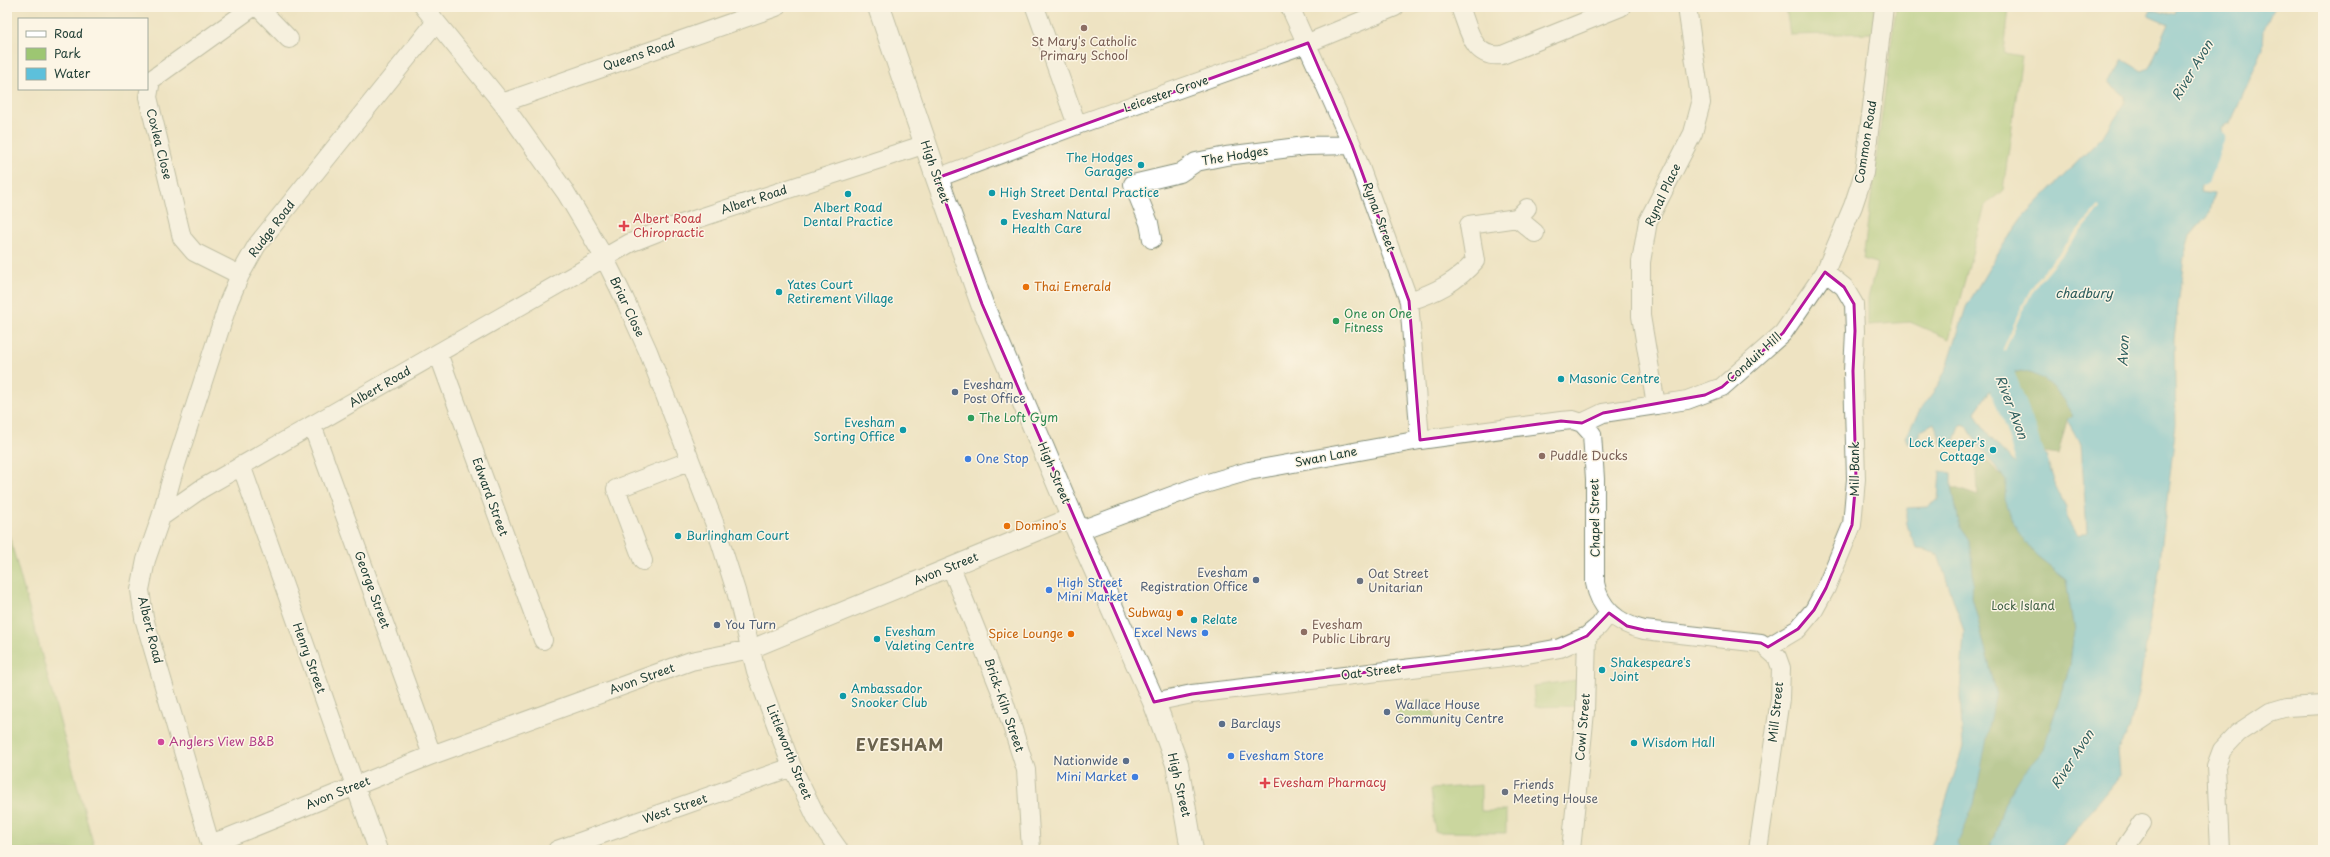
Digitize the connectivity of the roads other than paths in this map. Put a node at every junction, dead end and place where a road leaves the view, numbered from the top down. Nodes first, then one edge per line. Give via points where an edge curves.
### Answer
1 (253, 7) edge
2 (258, 7) edge
3 (424, 7) edge
4 (776, 7) edge
5 (879, 7) edge
6 (1035, 7) edge
7 (1290, 7) edge
8 (1395, 7) edge
9 (1460, 7) edge
10 (1621, 7) edge
11 (1687, 7) edge
12 (1884, 7) edge
13 (436, 22) junction
14 (288, 39) dead end
15 (1308, 43) junction
16 (502, 103) junction
17 (1077, 125) junction
18 (926, 144) junction
19 (1352, 145) junction
20 (936, 178) junction
21 (1535, 233) dead end
22 (1152, 239) dead end
23 (604, 257) junction
24 (1825, 272) junction
25 (240, 275) junction
26 (1409, 301) junction
27 (438, 353) junction
28 (1656, 405) junction
29 (1582, 423) junction
30 (312, 425) junction
31 (1420, 440) junction
32 (689, 461) junction
33 (241, 465) junction
34 (161, 517) junction
35 (1075, 524) junction
36 (642, 561) dead end
37 (951, 567) junction
38 (1609, 613) junction
39 (1587, 636) junction
40 (543, 640) dead end
41 (1768, 647) junction
42 (751, 649) junction
43 (1154, 702) junction
44 (2323, 705) edge
45 (432, 755) junction
46 (792, 767) junction
47 (355, 786) junction
48 (2142, 823) dead end
49 (211, 846) edge
50 (378, 850) edge
51 (557, 850) edge
52 (839, 850) edge
53 (1031, 850) edge
54 (1192, 850) edge
55 (1571, 850) edge
56 (1758, 850) edge
57 (2129, 850) edge
58 (2220, 850) edge

1 - 25 street, Coxlea Close via 151,80 148,97 182,238 194,252
2 - 14 street
3 - 13 street, Briar Close
4 - 16 street, Queens Road
5 - 18 main road, High Street
6 - 17 street
7 - 15 street, Rynal Street
8 - 15 street, Leicester Grove
9 - 10 street via 1477,49 1490,56 1502,55
11 - 28 street, Rynal Place via 1701,103 1693,133 1648,221 1641,262 1642,316
12 - 24 street, Common Road via 1864,173
13 - 16 street, Briar Close
13 - 25 street, Rudge Road via 257,245
15 - 17 street, Leicester Grove
15 - 19 street, Rynal Street
16 - 23 street, Briar Close via 566,193
17 - 20 street, Leicester Grove
18 - 20 main road, High Street
18 - 23 street, Albert Road via 663,230
19 - 22 street, The Hodges via 1306,146 1226,156 1196,162 1180,173 1134,184 1149,223
19 - 26 street, Rynal Street
20 - 35 main road, High Street via 982,304
21 - 26 street via 1522,213 1469,225 1475,261 1465,273 1446,286
23 - 27 street, Albert Road
23 - 32 street, Briar Close via 648,351
24 - 28 street, Conduit Hill via 1783,333 1722,387 1687,400
24 - 41 street, Mill Bank via 1844,287 1854,304 1856,479 1852,525 1814,610 1798,629
25 - 34 street, Rudge Road via 229,301
26 - 31 street, Rynal Street
27 - 30 street, Albert Road
27 - 40 street, Edward Street
28 - 29 street via 1603,413
29 - 31 street, Swan Lane via 1573,420 1561,421
29 - 38 street, Chapel Street via 1592,434 1596,591
30 - 33 street, Albert Road
30 - 45 street, George Street
31 - 35 street, Swan Lane via 1244,473
32 - 36 street via 616,489
32 - 42 street, Briar Close via 714,522
33 - 34 street, Albert Road via 185,499
33 - 47 street, Henry Street
34 - 49 street, Albert Road via 146,560 140,590 144,618
35 - 37 street, Avon Street
35 - 43 main road, High Street
37 - 42 street, Avon Street
37 - 53 street, Brick-Kiln Street via 1001,692 1026,770
38 - 39 street
38 - 41 street via 1627,626 1644,630 1761,643
39 - 43 street, Oat Street via 1560,648 1522,655 1192,694
39 - 55 street, Cowl Street via 1585,712
41 - 56 street, Mill Street via 1777,657 1781,668 1780,699
42 - 45 street, Avon Street via 691,661
42 - 46 street, Littleworth Street via 756,671
43 - 54 main road, High Street via 1177,764
44 - 58 street via 2288,707 2270,712 2229,741 2216,766
45 - 47 street, Avon Street
46 - 51 street, West Street
46 - 52 street, Littleworth Street via 817,819
47 - 49 street, Avon Street
47 - 50 street, Henry Street
48 - 57 street via 2127,845

